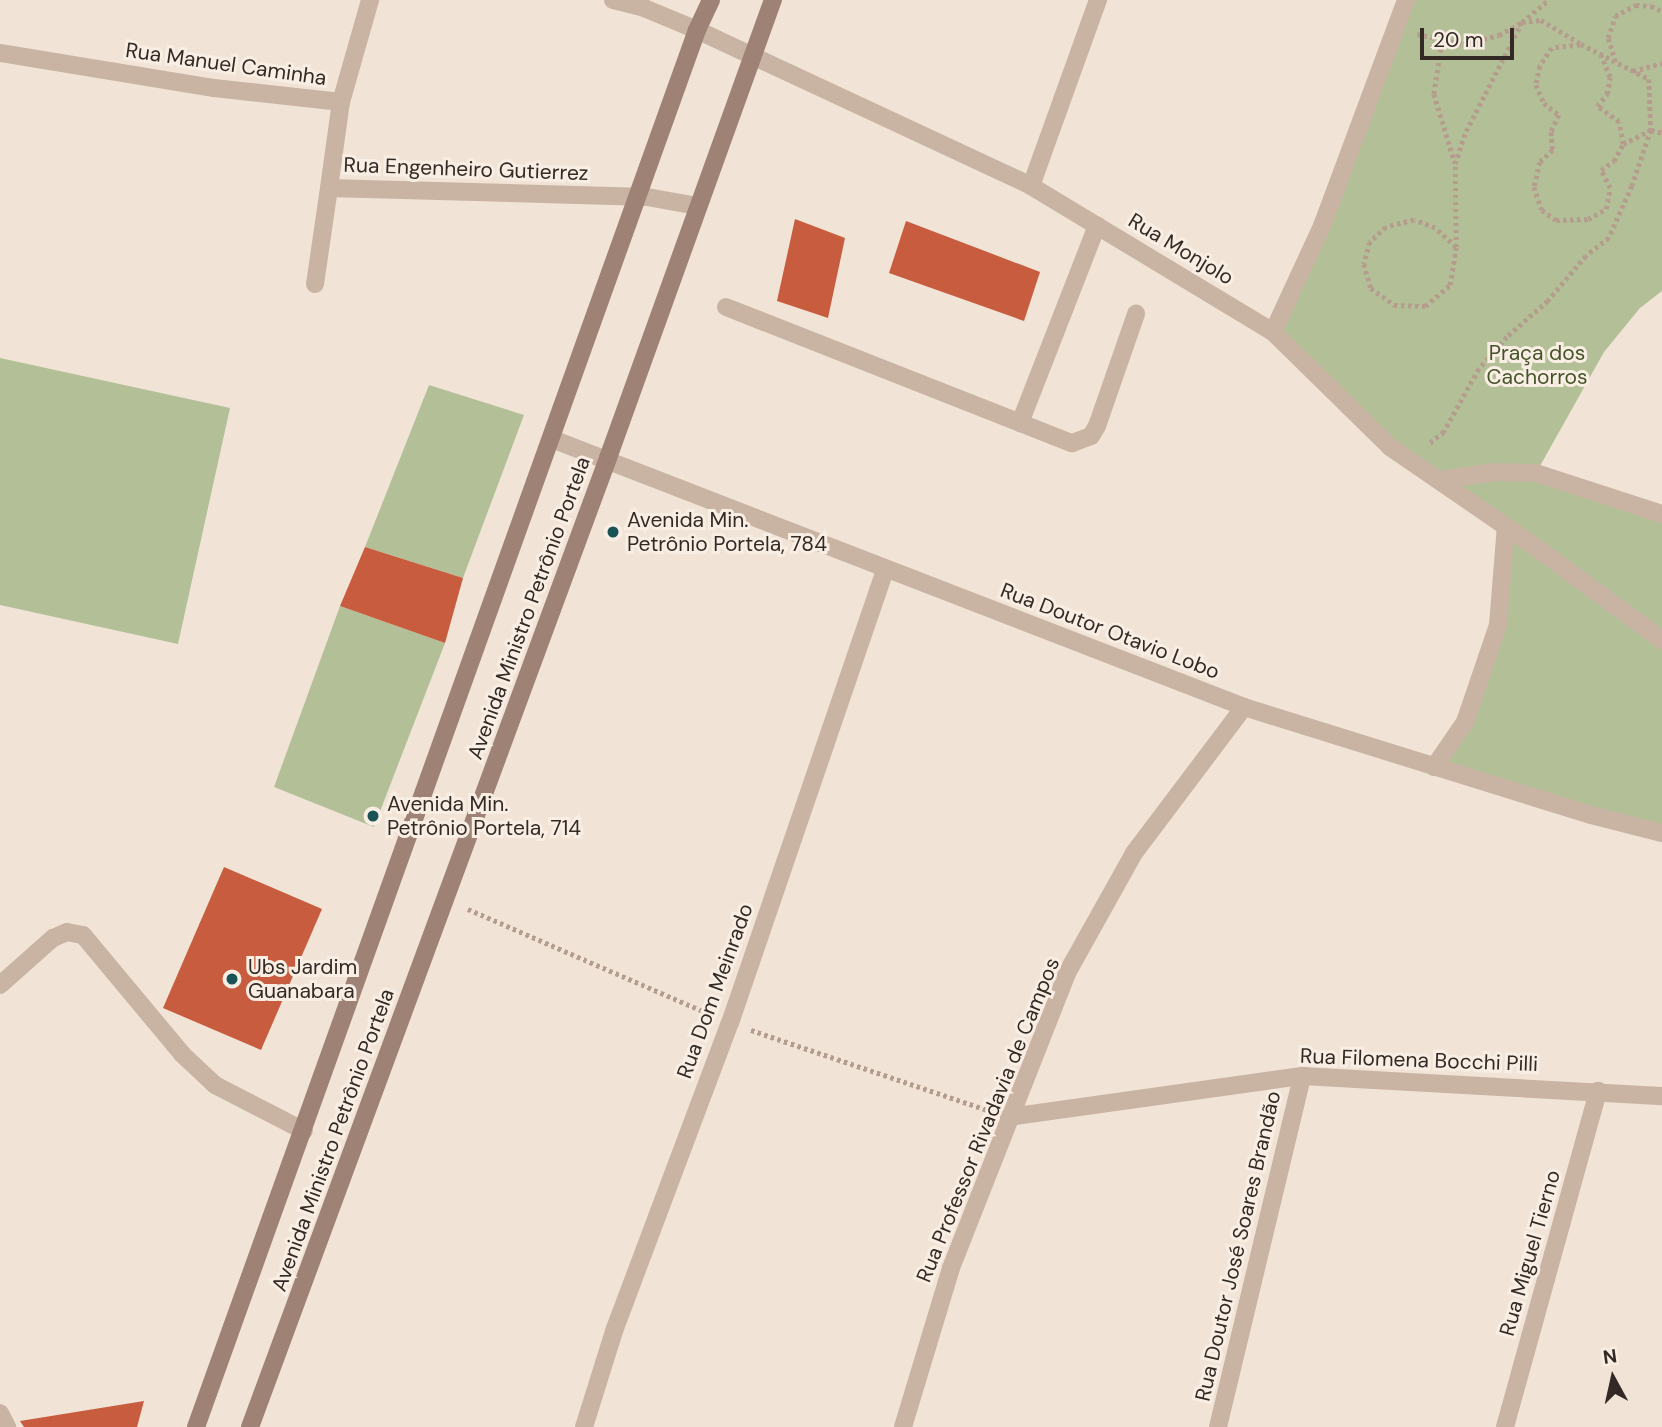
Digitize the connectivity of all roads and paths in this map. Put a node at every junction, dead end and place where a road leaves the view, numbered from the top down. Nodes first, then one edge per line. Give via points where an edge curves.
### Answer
1 (370, 0) edge
2 (613, 0) edge
3 (711, 0) edge
4 (772, 0) edge
5 (1098, 0) edge
6 (1406, 0) edge
7 (1548, 0) edge
8 (646, 4) edge
9 (1662, 11) edge
10 (1522, 22) junction
11 (1396, 28) junction
12 (697, 30) junction
13 (1442, 42) junction
14 (1581, 44) junction
15 (0, 52) edge
16 (1601, 55) junction
17 (752, 57) junction
18 (1615, 63) junction
19 (1662, 63) edge
20 (1632, 71) junction
21 (341, 102) junction
22 (1651, 130) junction
23 (1662, 133) edge
24 (1623, 144) junction
25 (1455, 164) junction
26 (1031, 186) junction
27 (329, 188) junction
28 (638, 197) junction
29 (698, 206) junction
30 (1097, 225) junction
31 (1456, 247) junction
32 (315, 284) dead end
33 (726, 307) dead end
34 (1136, 314) dead end
35 (1273, 331) junction
36 (1020, 423) junction
37 (552, 439) junction
38 (608, 458) junction
39 (1410, 460) junction
40 (1439, 480) junction
41 (1662, 514) edge
42 (1506, 526) junction
43 (885, 569) junction
44 (1662, 640) edge
45 (1244, 707) junction
46 (1434, 767) junction
47 (1662, 833) edge
48 (446, 900) junction
49 (0, 985) edge
50 (730, 1023) junction
51 (1301, 1076) junction
52 (1598, 1091) junction
53 (1662, 1096) edge
54 (1009, 1117) junction
55 (304, 1131) junction
56 (0, 1413) edge
57 (7, 1427) edge
58 (196, 1427) edge
59 (250, 1427) edge
60 (584, 1427) edge
61 (903, 1427) edge
62 (1218, 1427) edge
63 (1505, 1427) edge

1 - 21 street, Rua Manuel Caminha
2 - 8 street, Rua Monjolo
3 - 12 main road, Avenida Ministro Petrônio Portela
4 - 17 main road, Avenida Ministro Petrônio Portela
5 - 26 street
6 - 11 street
7 - 10 path
8 - 12 street, Rua Monjolo
9 - 18 path via 1636,5 1615,16 1608,38
10 - 13 path via 1499,35 1463,44
10 - 14 path via 1541,20
10 - 25 path via 1466,131
11 - 13 path
11 - 35 street via 1322,226
12 - 17 street, Rua Monjolo
12 - 28 main road, Avenida Ministro Petrônio Portela
13 - 25 path via 1434,94
14 - 16 path
14 - 24 path via 1552,48 1540,66 1536,85 1544,103 1559,115 1551,132 1553,150 1540,162 1535,187 1542,210 1556,220 1588,219 1606,209 1610,188 1601,170 1614,161
15 - 21 street, Rua Manuel Caminha via 214,88
16 - 18 path
16 - 24 path via 1610,77 1608,94 1597,106 1619,122
17 - 26 street, Rua Monjolo
17 - 29 main road, Avenida Ministro Petrônio Portela
18 - 20 path
19 - 20 path
20 - 22 path via 1648,79
21 - 27 street
22 - 23 path
22 - 24 path
22 - 39 path via 1609,238 1586,256 1548,301 1486,361 1444,432
25 - 31 path
26 - 30 street, Rua Monjolo
27 - 28 street, Rua Engenheiro Gutierrez
27 - 32 street, Rua Engenheiro Gutierrez
28 - 29 street, Rua Engenheiro Gutierrez
28 - 37 main road, Avenida Ministro Petrônio Portela
29 - 38 main road, Avenida Ministro Petrônio Portela
30 - 35 street, Rua Monjolo
30 - 36 street
31 - 31 path via 1450,285 1425,306 1394,305 1371,288 1364,264 1370,242 1387,227 1414,220 1435,228
33 - 36 street
34 - 36 street via 1091,436 1072,443
35 - 39 street, Rua Monjolo via 1390,447
37 - 38 street, Rua Doutor Otavio Lobo
37 - 55 main road, Avenida Ministro Petrônio Portela
38 - 43 street, Rua Doutor Otavio Lobo
38 - 48 main road, Avenida Ministro Petrônio Portela
39 - 40 street, Rua Monjolo
40 - 41 street via 1494,472 1536,473
40 - 42 street, Rua Monjolo
42 - 44 street, Rua Monjolo
42 - 46 street via 1498,625 1465,722
43 - 45 street, Rua Doutor Otavio Lobo
43 - 50 street, Rua Dom Meinrado
45 - 46 street, Rua Doutor Otavio Lobo
45 - 54 street, Rua Professor Rivadavia de Campos via 1134,853 1067,973
46 - 47 street, Rua Doutor Otavio Lobo
48 - 50 path
48 - 59 main road, Avenida Ministro Petrônio Portela
49 - 55 street via 53,938 67,932 83,935 182,1054 215,1085
50 - 54 path
50 - 60 street, Rua Dom Meinrado via 614,1331
51 - 52 street, Rua Filomena Bocchi Pilli
51 - 54 street, Rua Filomena Bocchi Pilli
51 - 62 street, Rua Doutor José Soares Brandão
52 - 53 street, Rua Filomena Bocchi Pilli
52 - 63 street, Rua Miguel Tierno
54 - 61 street, Rua Professor Rivadavia de Campos via 951,1268
55 - 58 main road, Avenida Ministro Petrônio Portela
56 - 57 street

